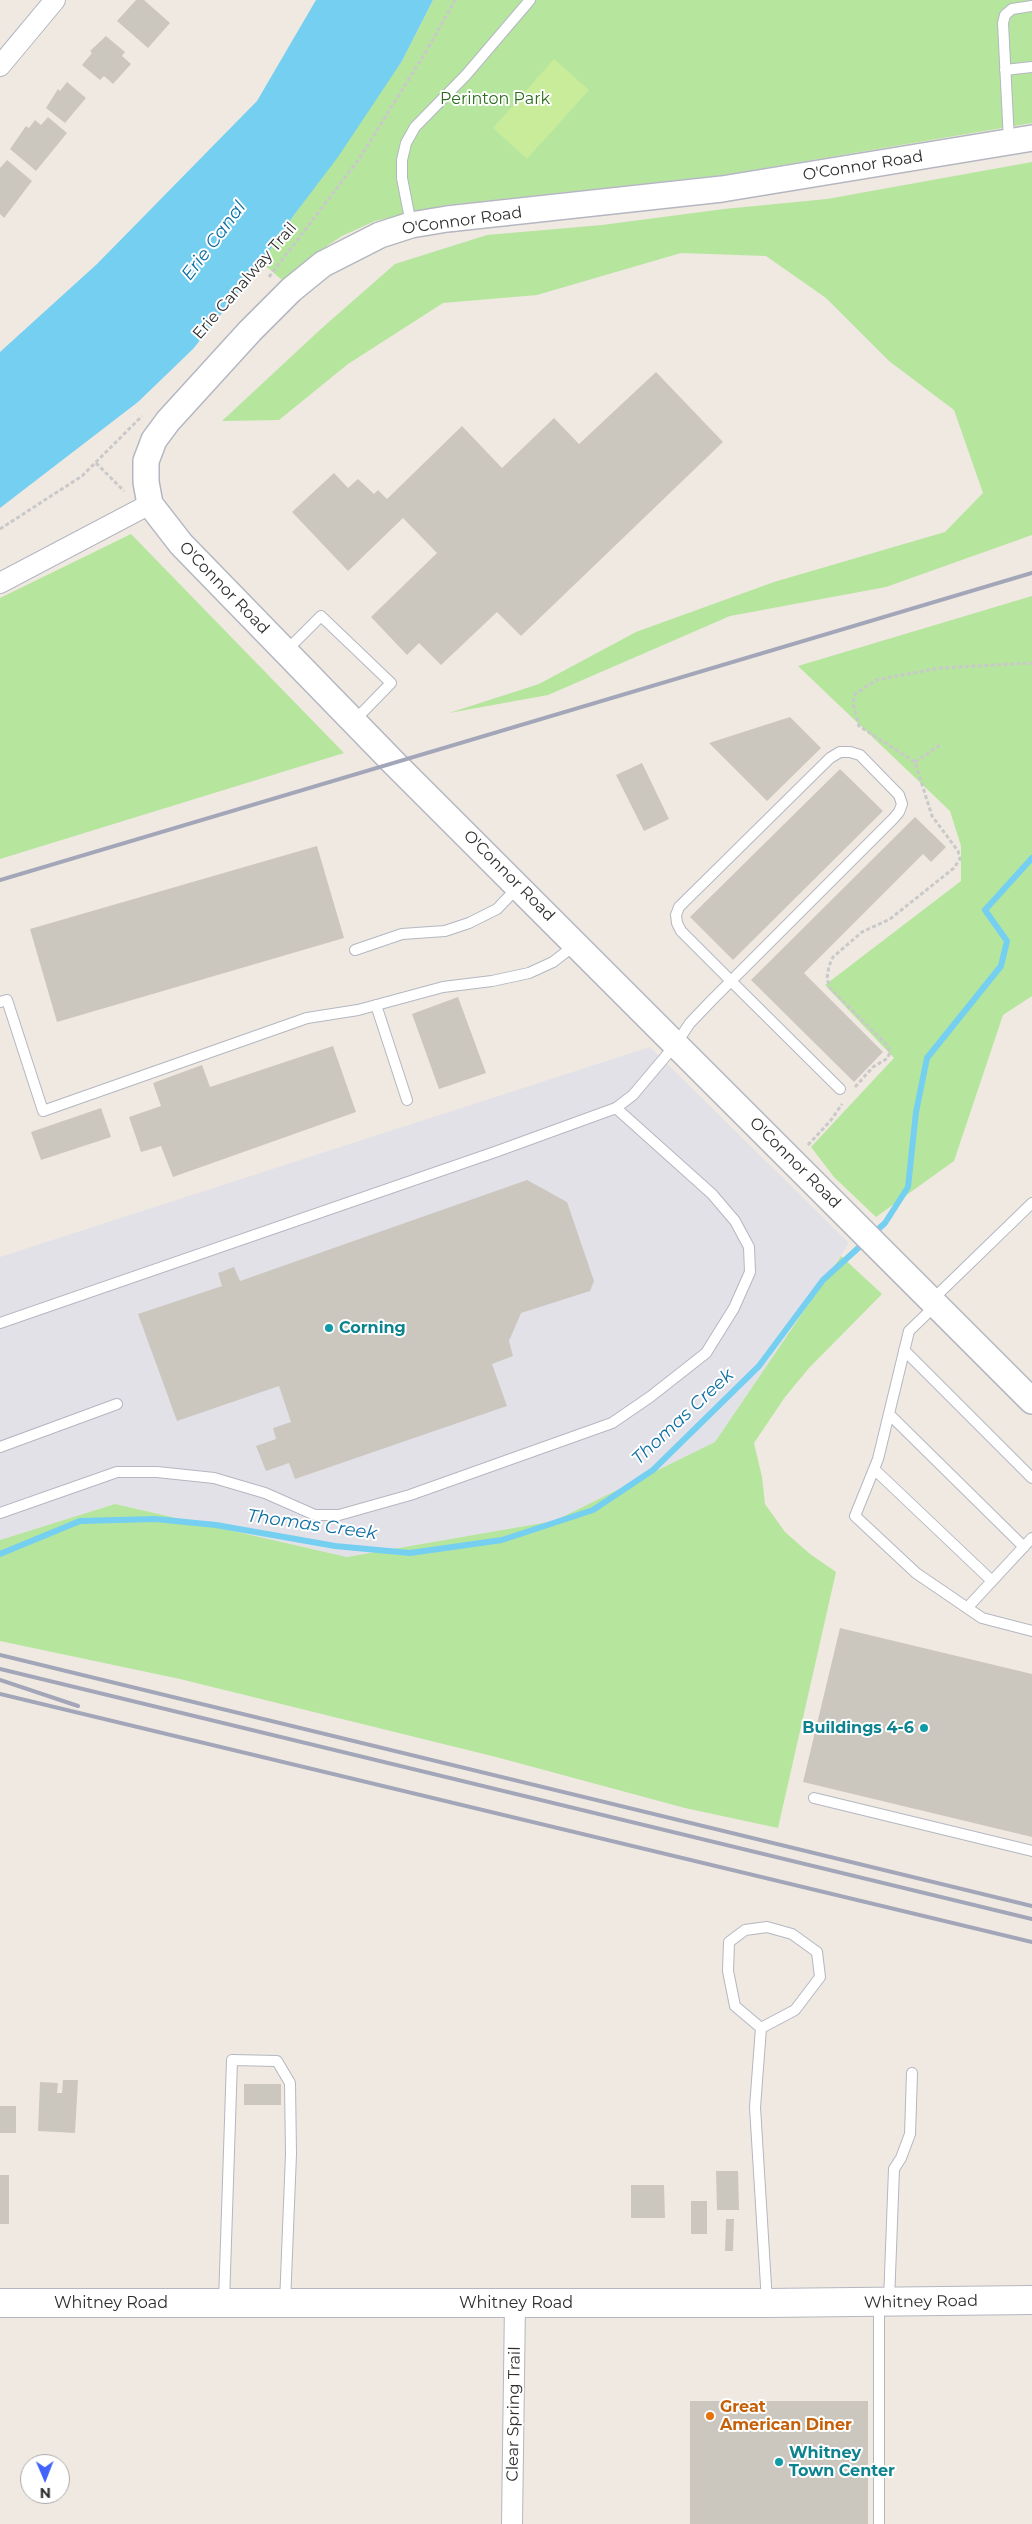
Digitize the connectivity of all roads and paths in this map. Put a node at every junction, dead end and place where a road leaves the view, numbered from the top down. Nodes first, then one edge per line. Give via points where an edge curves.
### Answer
1 (55, 0) edge
2 (455, 0) edge
3 (530, 0) edge
4 (1032, 6) edge
5 (0, 66) edge
6 (1032, 66) edge
7 (1005, 70) junction
8 (1020, 140) edge
9 (411, 225) junction
10 (266, 281) dead end
11 (144, 414) dead end
12 (96, 463) junction
13 (149, 497) junction
14 (0, 528) edge
15 (0, 583) edge
16 (286, 652) junction
17 (1032, 663) edge
18 (354, 721) junction
19 (940, 745) dead end
20 (915, 762) junction
21 (519, 886) junction
22 (576, 944) junction
23 (355, 950) dead end
24 (731, 981) junction
25 (0, 1002) edge
26 (376, 1006) junction
27 (676, 1044) junction
28 (852, 1090) dead end
29 (844, 1093) joint
30 (407, 1100) dead end
31 (616, 1108) junction
32 (808, 1145) dead end
33 (1032, 1203) edge
34 (934, 1303) junction
35 (0, 1323) edge
36 (904, 1350) junction
37 (1032, 1401) edge
38 (117, 1404) dead end
39 (889, 1414) junction
40 (0, 1447) edge
41 (874, 1469) junction
42 (1032, 1478) edge
43 (0, 1513) edge
44 (1032, 1538) edge
45 (1024, 1547) junction
46 (992, 1581) junction
47 (967, 1608) junction
48 (1032, 1631) edge
49 (814, 1798) dead end
50 (1032, 1851) edge
51 (761, 2028) junction
52 (912, 2073) dead end
53 (1032, 2300) edge
54 (884, 2302) junction
55 (224, 2303) junction
56 (285, 2303) junction
57 (0, 2304) edge
58 (515, 2304) junction
59 (767, 2304) junction
60 (512, 2524) edge
61 (879, 2524) edge

1 - 5 street
2 - 10 path, Erie Canalway Trail via 359,159
3 - 9 lane via 466,74 414,127 406,143 402,178
4 - 7 lane via 1012,9 1005,15
6 - 7 lane
7 - 8 lane
8 - 9 street, O'Connor Road via 722,189
9 - 13 street, O'Connor Road via 350,249 323,264 291,290 154,440 146,461
11 - 12 path
12 - 13 path via 130,494
12 - 14 path via 82,476
13 - 15 street
13 - 16 street, O'Connor Road via 181,544
16 - 18 street, O'Connor Road
16 - 18 lane via 321,616 391,683
17 - 20 path via 939,668 876,680 855,694 853,704 859,726
18 - 21 street, O'Connor Road
19 - 20 path
20 - 28 path via 932,816 958,851 960,859 954,868 890,919 862,932 833,956 828,978 830,988 890,1051 888,1058
21 - 22 street, O'Connor Road
21 - 23 lane via 497,909 469,923 445,930 402,934
22 - 26 lane via 552,962 529,973 443,987
22 - 27 street, O'Connor Road
24 - 24 lane via 899,812 902,804 899,795 860,756 840,752 830,758 680,907 676,923 681,931
24 - 27 lane via 690,1023
24 - 29 lane
25 - 26 lane via 7,1000 43,1111 307,1018
26 - 30 lane
27 - 31 lane via 633,1095
27 - 34 street, O'Connor Road
29 - 32 path via 831,1120
31 - 35 lane
31 - 43 lane via 712,1194 735,1221 749,1247 750,1272 734,1308 706,1353 612,1422 410,1495 339,1515 315,1515 265,1492 214,1478 157,1472 117,1472
33 - 34 lane
34 - 36 lane via 909,1331
34 - 37 street, O'Connor Road
36 - 39 lane
36 - 42 lane
38 - 40 lane
39 - 41 lane
39 - 45 lane
41 - 46 lane
41 - 47 lane via 856,1516 916,1573
44 - 45 lane
45 - 46 lane
46 - 47 lane
47 - 48 lane via 982,1618
49 - 50 lane
51 - 51 lane via 795,2010 820,1977 817,1952 792,1934 767,1927 745,1930 729,1942 728,1971 735,2006
51 - 59 lane via 756,2107
52 - 54 lane via 910,2134 894,2169
53 - 54 main road, Whitney Road
54 - 59 main road, Whitney Road
54 - 61 lane
55 - 56 main road, Whitney Road
55 - 56 lane via 232,2060 277,2061 290,2084 291,2154
55 - 57 main road, Whitney Road
56 - 58 main road, Whitney Road
58 - 59 main road, Whitney Road
58 - 60 street, Clear Spring Trail

